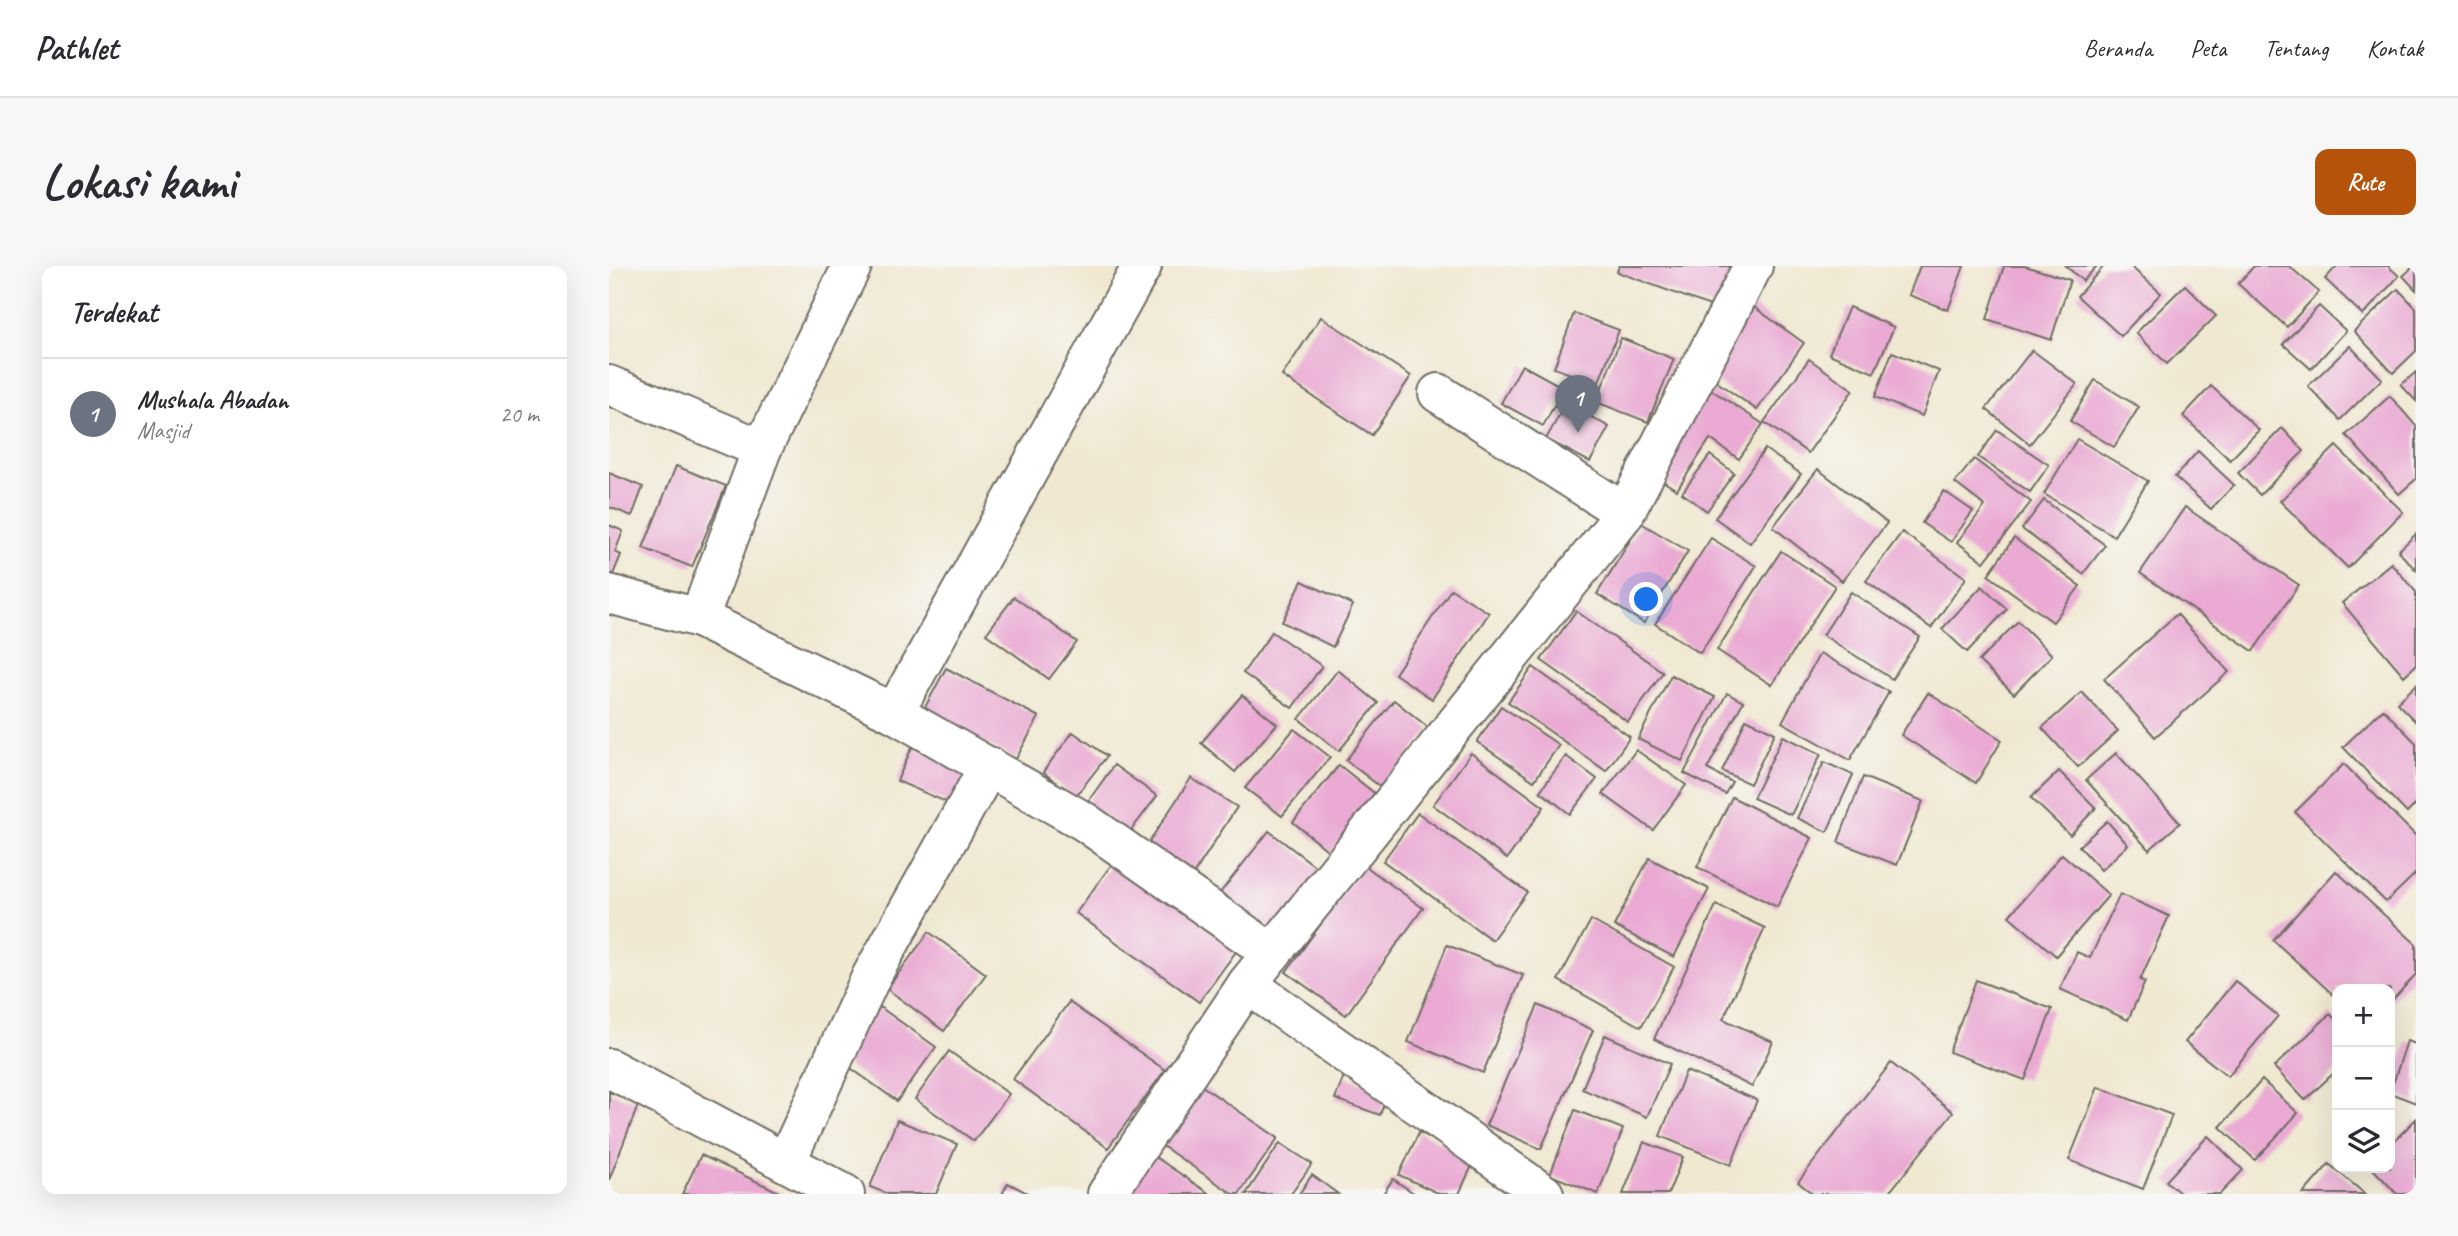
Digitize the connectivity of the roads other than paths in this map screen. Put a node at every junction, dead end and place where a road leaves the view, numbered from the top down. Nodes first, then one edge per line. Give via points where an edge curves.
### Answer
1 (852, 266) edge
2 (1142, 266) edge
3 (1753, 266) edge
4 (609, 385) edge
5 (1437, 393) dead end
6 (762, 449) junction
7 (1625, 513) junction
8 (610, 597) edge
9 (699, 618) junction
10 (894, 713) junction
11 (989, 766) junction
12 (1272, 953) junction
13 (1247, 984) junction
14 (609, 1068) edge
15 (786, 1162) junction
16 (845, 1194) edge
17 (1107, 1194) edge
18 (1544, 1194) edge

1 - 6 street
2 - 10 street
3 - 7 street
4 - 6 street
5 - 7 street
6 - 9 street
7 - 12 street
8 - 9 street
9 - 10 street
10 - 11 street
11 - 12 street via 1085,822
11 - 15 street via 873,975
12 - 13 street
13 - 17 street
13 - 18 street
14 - 15 street
15 - 16 street

